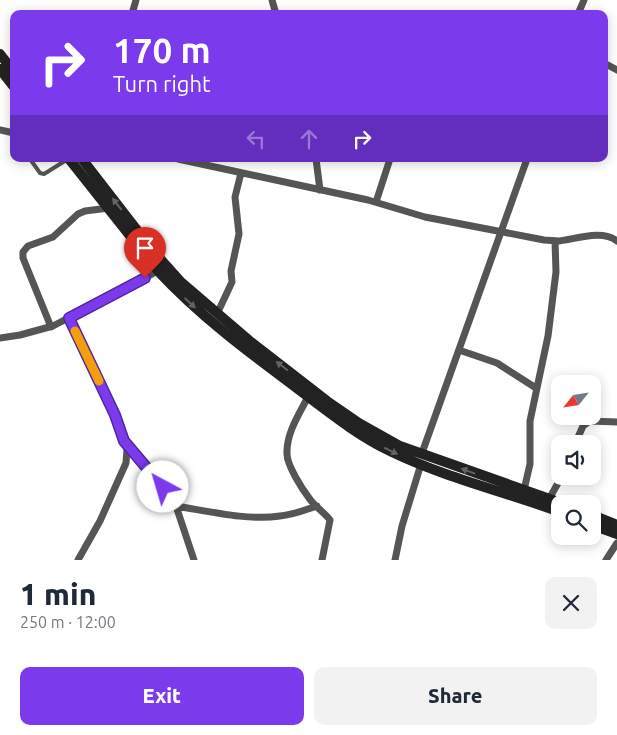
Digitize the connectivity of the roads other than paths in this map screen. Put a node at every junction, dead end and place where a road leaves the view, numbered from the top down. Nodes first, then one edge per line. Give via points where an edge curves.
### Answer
1 (0, 54) edge
2 (10, 67) edge
3 (0, 69) edge
4 (10, 82) edge
5 (32, 162) edge
6 (63, 162) edge
7 (71, 162) edge
8 (84, 162) edge
9 (192, 162) edge
10 (316, 162) edge
11 (389, 162) edge
12 (526, 162) edge
13 (241, 173) junction
14 (320, 190) junction
15 (376, 202) junction
16 (109, 208) junction
17 (502, 231) junction
18 (555, 241) junction
19 (617, 241) edge
20 (158, 271) junction
21 (217, 314) junction
22 (69, 318) junction
23 (51, 327) junction
24 (0, 338) edge
25 (459, 350) junction
26 (536, 388) junction
27 (308, 397) junction
28 (617, 422) edge
29 (579, 435) edge
30 (124, 441) junction
31 (421, 458) junction
32 (557, 485) edge
33 (524, 490) junction
34 (549, 499) joint
35 (176, 506) junction
36 (317, 506) junction
37 (551, 509) edge
38 (601, 519) edge
39 (617, 525) edge
40 (601, 528) edge
41 (617, 534) edge
42 (617, 543) edge
43 (78, 560) edge
44 (194, 560) edge
45 (322, 560) edge
46 (395, 560) edge
47 (606, 560) edge

1 - 2 main road
3 - 4 main road
5 - 6 lane via 44,174
7 - 16 main road
21 -> 8 main road via 166,266
9 - 13 street
10 - 14 street
11 - 15 street
12 - 17 street
13 - 14 street
13 - 21 street via 235,197 239,234 231,271 232,282
14 - 15 street
15 - 17 street via 425,217
16 - 20 main road
16 - 23 street via 78,214 52,237 28,246 23,252
17 - 18 street
17 - 25 street
18 - 19 street via 592,235
18 - 26 street via 556,272 548,336
20 - 22 street
20 -> 27 main road via 193,306
31 -> 21 main road via 327,401
22 - 23 street
22 - 30 street
23 - 24 street
25 - 26 street via 497,363
25 - 31 street
26 - 33 street via 530,421 530,464
27 -> 31 main road via 362,436 392,452
27 - 36 street via 295,422 286,456 299,483
28 - 29 street via 590,421
30 - 35 street
30 - 43 street via 126,463
33 -> 31 main road
31 - 37 main road
31 - 46 street
32 - 34 street
33 - 34 main road
35 - 36 street via 278,517
35 - 44 street
36 - 45 street via 330,520
38 - 39 main road
40 - 41 main road
42 - 47 street

